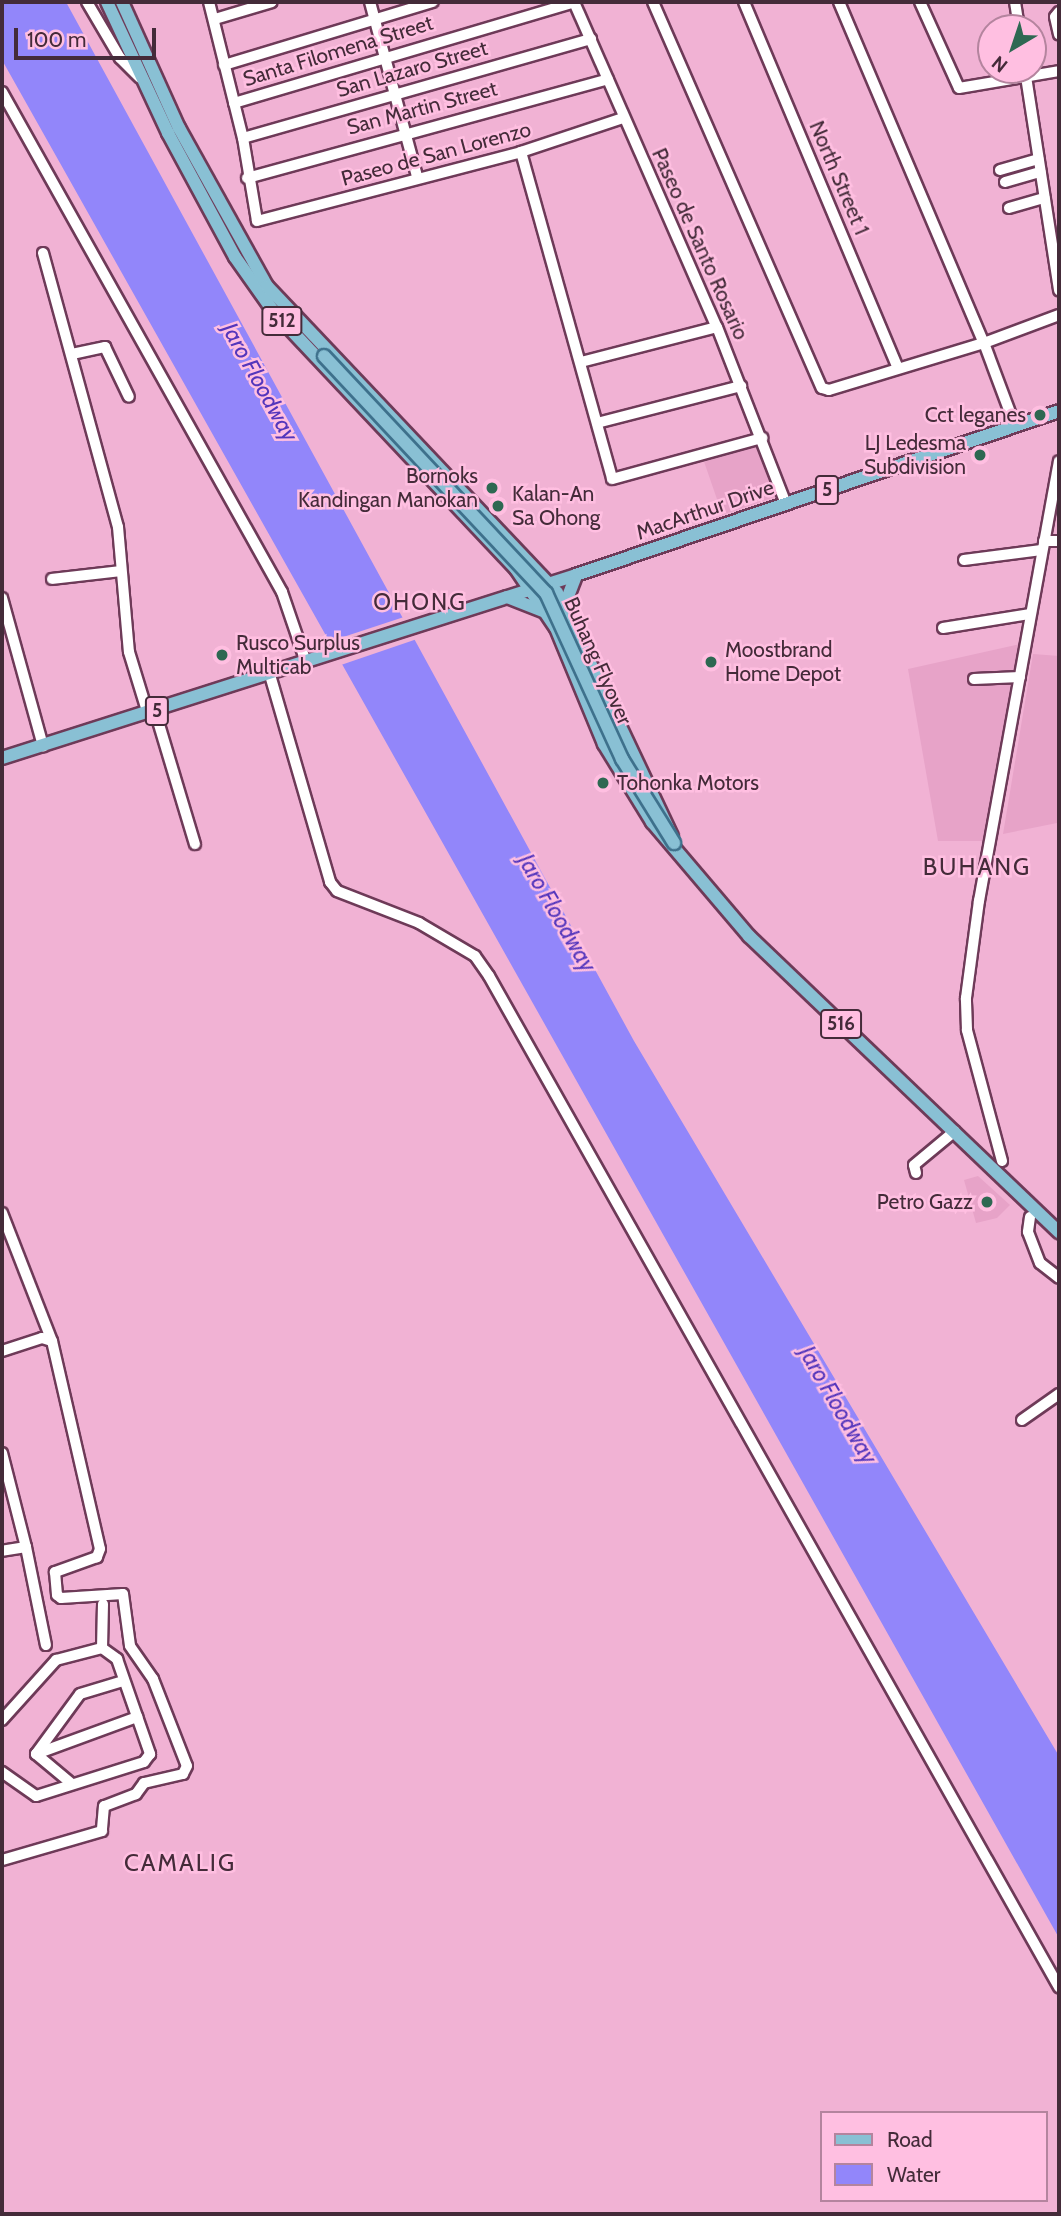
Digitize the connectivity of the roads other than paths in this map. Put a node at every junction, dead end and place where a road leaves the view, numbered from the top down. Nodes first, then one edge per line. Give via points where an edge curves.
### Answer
1 (87, 2) edge
2 (209, 2) edge
3 (272, 2) edge
4 (370, 2) edge
5 (433, 2) edge
6 (574, 2) edge
7 (653, 2) edge
8 (744, 2) edge
9 (839, 2) edge
10 (920, 2) edge
11 (117, 4) edge
12 (1059, 12) edge
13 (215, 19) junction
14 (375, 21) junction
15 (1059, 35) edge
16 (591, 38) junction
17 (385, 56) junction
18 (224, 65) junction
19 (140, 79) junction
20 (608, 79) junction
21 (977, 84) edge
22 (1027, 84) edge
23 (2, 92) edge
24 (393, 93) junction
25 (157, 96) junction
26 (234, 103) junction
27 (623, 118) junction
28 (403, 132) junction
29 (243, 138) junction
30 (521, 152) junction
31 (1038, 159) junction
32 (1000, 170) dead end
33 (1041, 172) junction
34 (417, 176) junction
35 (247, 178) junction
36 (1005, 182) dead end
37 (1045, 198) junction
38 (1009, 208) dead end
39 (43, 253) dead end
40 (1059, 290) edge
41 (1059, 315) edge
42 (717, 327) junction
43 (309, 340) junction
44 (984, 342) junction
45 (72, 354) junction
46 (581, 362) junction
47 (898, 368) junction
48 (741, 386) junction
49 (129, 397) dead end
50 (1059, 411) edge
51 (597, 423) junction
52 (1015, 426) junction
53 (762, 438) junction
54 (1059, 461) edge
55 (786, 503) junction
56 (1059, 541) edge
57 (1043, 545) junction
58 (504, 557) junction
59 (529, 560) junction
60 (964, 560) dead end
61 (121, 571) junction
62 (576, 575) junction
63 (52, 579) dead end
64 (549, 583) junction
65 (529, 589) junction
66 (2, 598) edge
67 (503, 598) junction
68 (548, 614) junction
69 (1029, 614) junction
70 (569, 615) junction
71 (943, 628) dead end
72 (308, 661) junction
73 (270, 675) junction
74 (1020, 677) junction
75 (974, 679) dead end
76 (152, 713) junction
77 (43, 746) junction
78 (2, 758) edge
79 (674, 843) junction
80 (195, 844) dead end
81 (955, 1132) junction
82 (1002, 1161) joint
83 (916, 1173) dead end
84 (1021, 1193) junction
85 (2, 1213) edge
86 (1030, 1217) joint
87 (1059, 1232) edge
88 (1059, 1278) edge
89 (52, 1341) junction
90 (2, 1351) edge
91 (1059, 1394) edge
92 (1022, 1420) dead end
93 (2, 1453) edge
94 (26, 1547) junction
95 (2, 1551) edge
96 (103, 1604) dead end
97 (46, 1644) dead end
98 (102, 1648) junction
99 (123, 1681) junction
100 (137, 1717) junction
101 (2, 1720) edge
102 (36, 1754) junction
103 (2, 1772) edge
104 (72, 1784) junction
105 (2, 1860) edge
106 (1059, 1987) edge

1 - 19 street via 120,58
2 - 13 street
3 - 13 street
4 - 14 street
5 - 14 street
6 - 16 street, Paseo de Santo Rosario
6 - 17 street, Santa Filomena Street
7 - 47 street via 815,380 829,390
8 - 47 street, North Street 1
9 - 44 street
10 - 21 street via 959,88
11 - 19 main road, 512
11 - 25 main road, 512
12 - 15 street via 1055,17
13 - 18 street
14 - 17 street
14 - 18 street
16 - 20 street, Paseo de Santo Rosario
16 - 24 street, San Lazaro Street
17 - 24 street
17 - 26 street, Santa Filomena Street
18 - 26 street
19 - 25 main road, 512
20 - 27 street, Paseo de Santo Rosario
20 - 28 street, San Martin Street
22 - 31 street
23 - 72 street via 282,592
24 - 28 street
24 - 29 street, San Lazaro Street
25 - 43 main road, 512 via 235,257 259,293
26 - 29 street
27 - 30 street, Paseo de San Lorenzo
27 - 42 street, Paseo de Santo Rosario
28 - 34 street
28 - 35 street, San Martin Street
29 - 35 street
30 - 34 street, Paseo de San Lorenzo
30 - 46 street
31 - 32 street
31 - 33 street
33 - 36 street
33 - 37 street
34 - 35 street, Paseo de San Lorenzo via 257,221
37 - 38 street
37 - 40 street
39 - 45 street
41 - 44 street
42 - 46 street
42 - 48 street, Paseo de Santo Rosario
43 - 58 main road, 512
43 - 59 main road, 512
43 - 79 main road, Buhang Flyover / 512, bridge via 546,593 622,759
44 - 47 street
44 - 52 street
45 - 49 street via 105,347
45 - 61 street via 118,527
46 - 51 street
48 - 51 street
48 - 53 street, Paseo de Santo Rosario
50 - 52 main road, MacArthur Drive / 5
51 - 53 street via 615,481
52 - 55 main road, MacArthur Drive / 5
53 - 55 street, Paseo de Santo Rosario
54 - 57 street
55 - 62 main road, MacArthur Drive / 5
56 - 57 street
57 - 60 street
57 - 69 street
58 - 65 main road, 512
58 - 67 main road via 512,576
59 - 62 main road
59 - 64 main road, 512
61 - 63 street
61 - 76 street via 129,652
62 - 64 main road, MacArthur Drive / 5
62 - 70 main road via 567,599
64 - 65 main road, MacArthur Drive / 5
64 - 70 main road, 516
65 - 67 main road, MacArthur Drive / 5
65 - 68 main road, 516
66 - 77 street
67 - 68 main road
67 - 72 main road, MacArthur Drive / 5
68 - 79 main road, 516 via 619,772 652,822
69 - 71 street
69 - 74 street
70 - 79 main road, 516 via 624,741 665,814
72 - 73 main road, MacArthur Drive / 5
73 - 76 main road, MacArthur Drive / 5
73 - 106 street via 330,882 337,891 419,923 475,956 489,976
74 - 75 street
74 - 82 street via 979,901 965,1014
76 - 77 main road, MacArthur Drive / 5
76 - 80 street
77 - 78 main road, MacArthur Drive / 5
79 - 81 main road, 516 via 749,936
81 - 83 street via 914,1165
81 - 84 main road, 516
82 - 84 main road
84 - 86 main road
84 - 87 main road, 516
85 - 89 street
86 - 88 street via 1028,1231 1040,1263
89 - 90 street via 42,1338
89 - 105 street via 100,1549 97,1557 55,1572 57,1595 123,1594 130,1646 153,1679 187,1766 183,1774 144,1783 136,1794 104,1806 102,1831
91 - 92 street
93 - 94 street
94 - 95 street
94 - 97 street
96 - 98 street
98 - 99 street via 117,1659
98 - 101 street via 56,1660
99 - 100 street
99 - 102 street via 80,1694
100 - 102 street
100 - 104 street via 150,1754 144,1762
102 - 104 street
103 - 104 street via 31,1797

